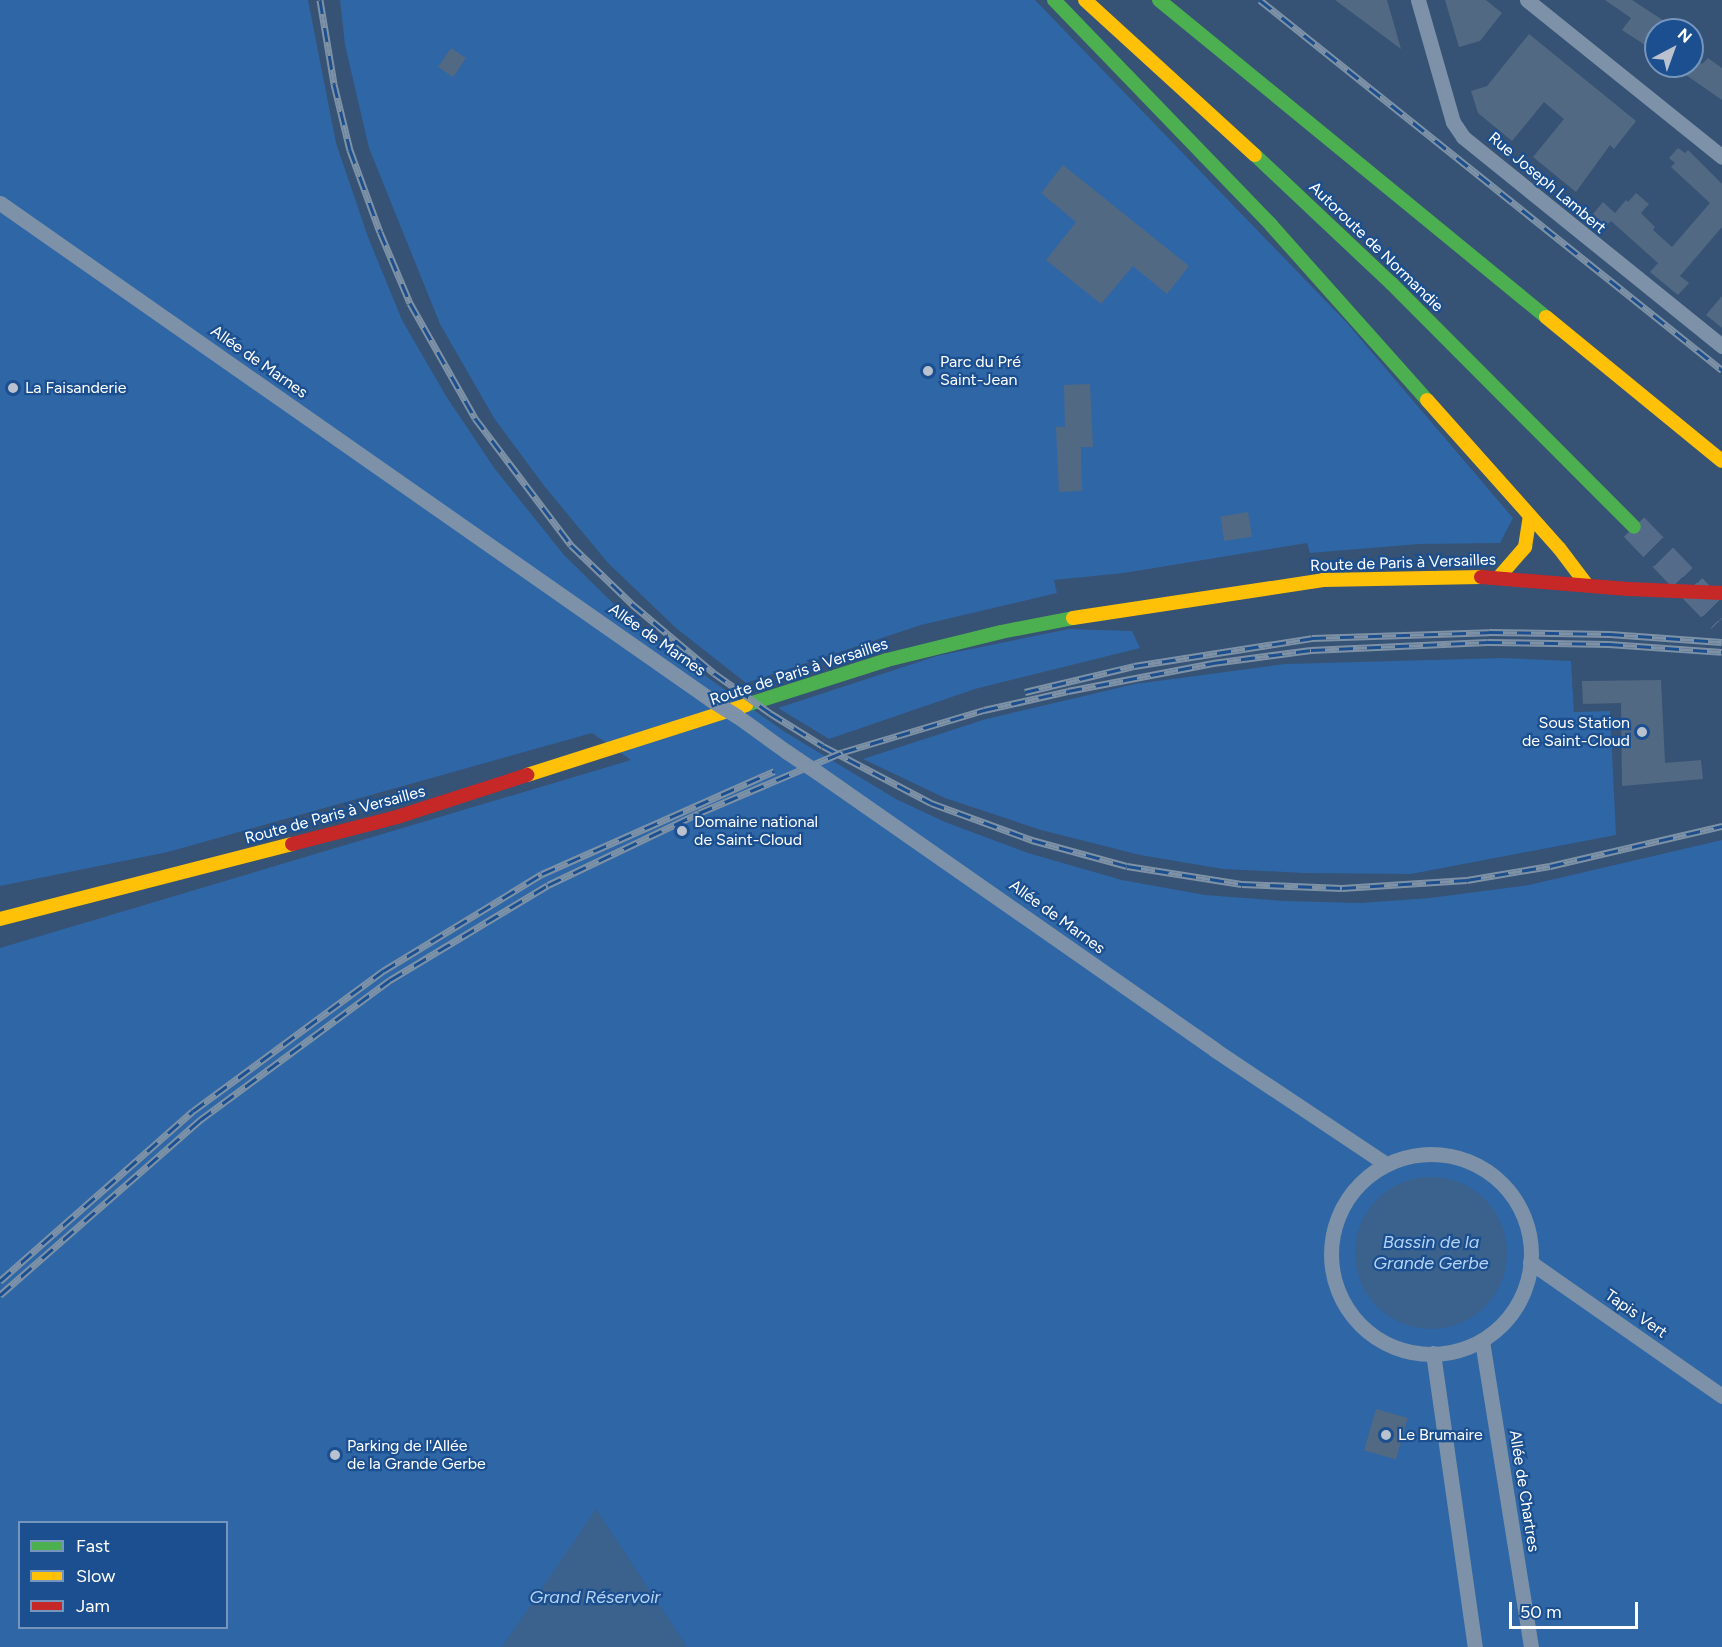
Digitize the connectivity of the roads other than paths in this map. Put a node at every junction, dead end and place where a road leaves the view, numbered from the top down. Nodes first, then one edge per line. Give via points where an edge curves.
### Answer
1 (1054, 0) edge
2 (1085, 0) edge
3 (1159, 0) edge
4 (1418, 0) edge
5 (1527, 0) edge
6 (1722, 157) edge
7 (0, 202) edge
8 (1722, 346) edge
9 (1722, 461) edge
10 (1530, 516) junction
11 (1635, 527) tunnel mouth
12 (1575, 568) junction
13 (1596, 571) dead end
14 (1617, 574) dead end
15 (1499, 577) junction
16 (1722, 579) edge
17 (1587, 585) junction
18 (1722, 593) edge
19 (0, 919) edge
20 (1386, 1164) junction
21 (1530, 1262) junction
22 (1482, 1341) junction
23 (1433, 1353) junction
24 (1722, 1396) edge
25 (1475, 1647) edge
26 (1531, 1647) edge

1 - 10 main road via 1272,225
2 - 11 main road, Autoroute de Normandie via 1391,283
3 - 9 main road
4 - 8 street, Rue Joseph Lambert via 1453,122 1463,136
5 - 6 street
7 - 20 street, Allée de Marnes, bridge via 1215,1050
10 - 12 main road
10 - 15 main road via 1525,547
12 - 13 main road
12 - 15 main road
12 - 17 main road
14 - 16 main road
15 - 17 main road, Route de Paris à Versailles
15 - 19 main road, Route de Paris à Versailles via 1323,580 989,634 887,660 397,817
17 - 18 main road, Route de Paris à Versailles
20 - 21 street via 1416,1154 1443,1154 1468,1161 1491,1174 1516,1202 1528,1231
20 - 23 street via 1368,1175 1341,1209 1331,1247 1337,1290 1368,1332 1392,1346
21 - 22 street via 1519,1301
21 - 24 street, Tapis Vert
22 - 23 street via 1458,1350
22 - 26 street, Allée de Chartres
23 - 25 street

